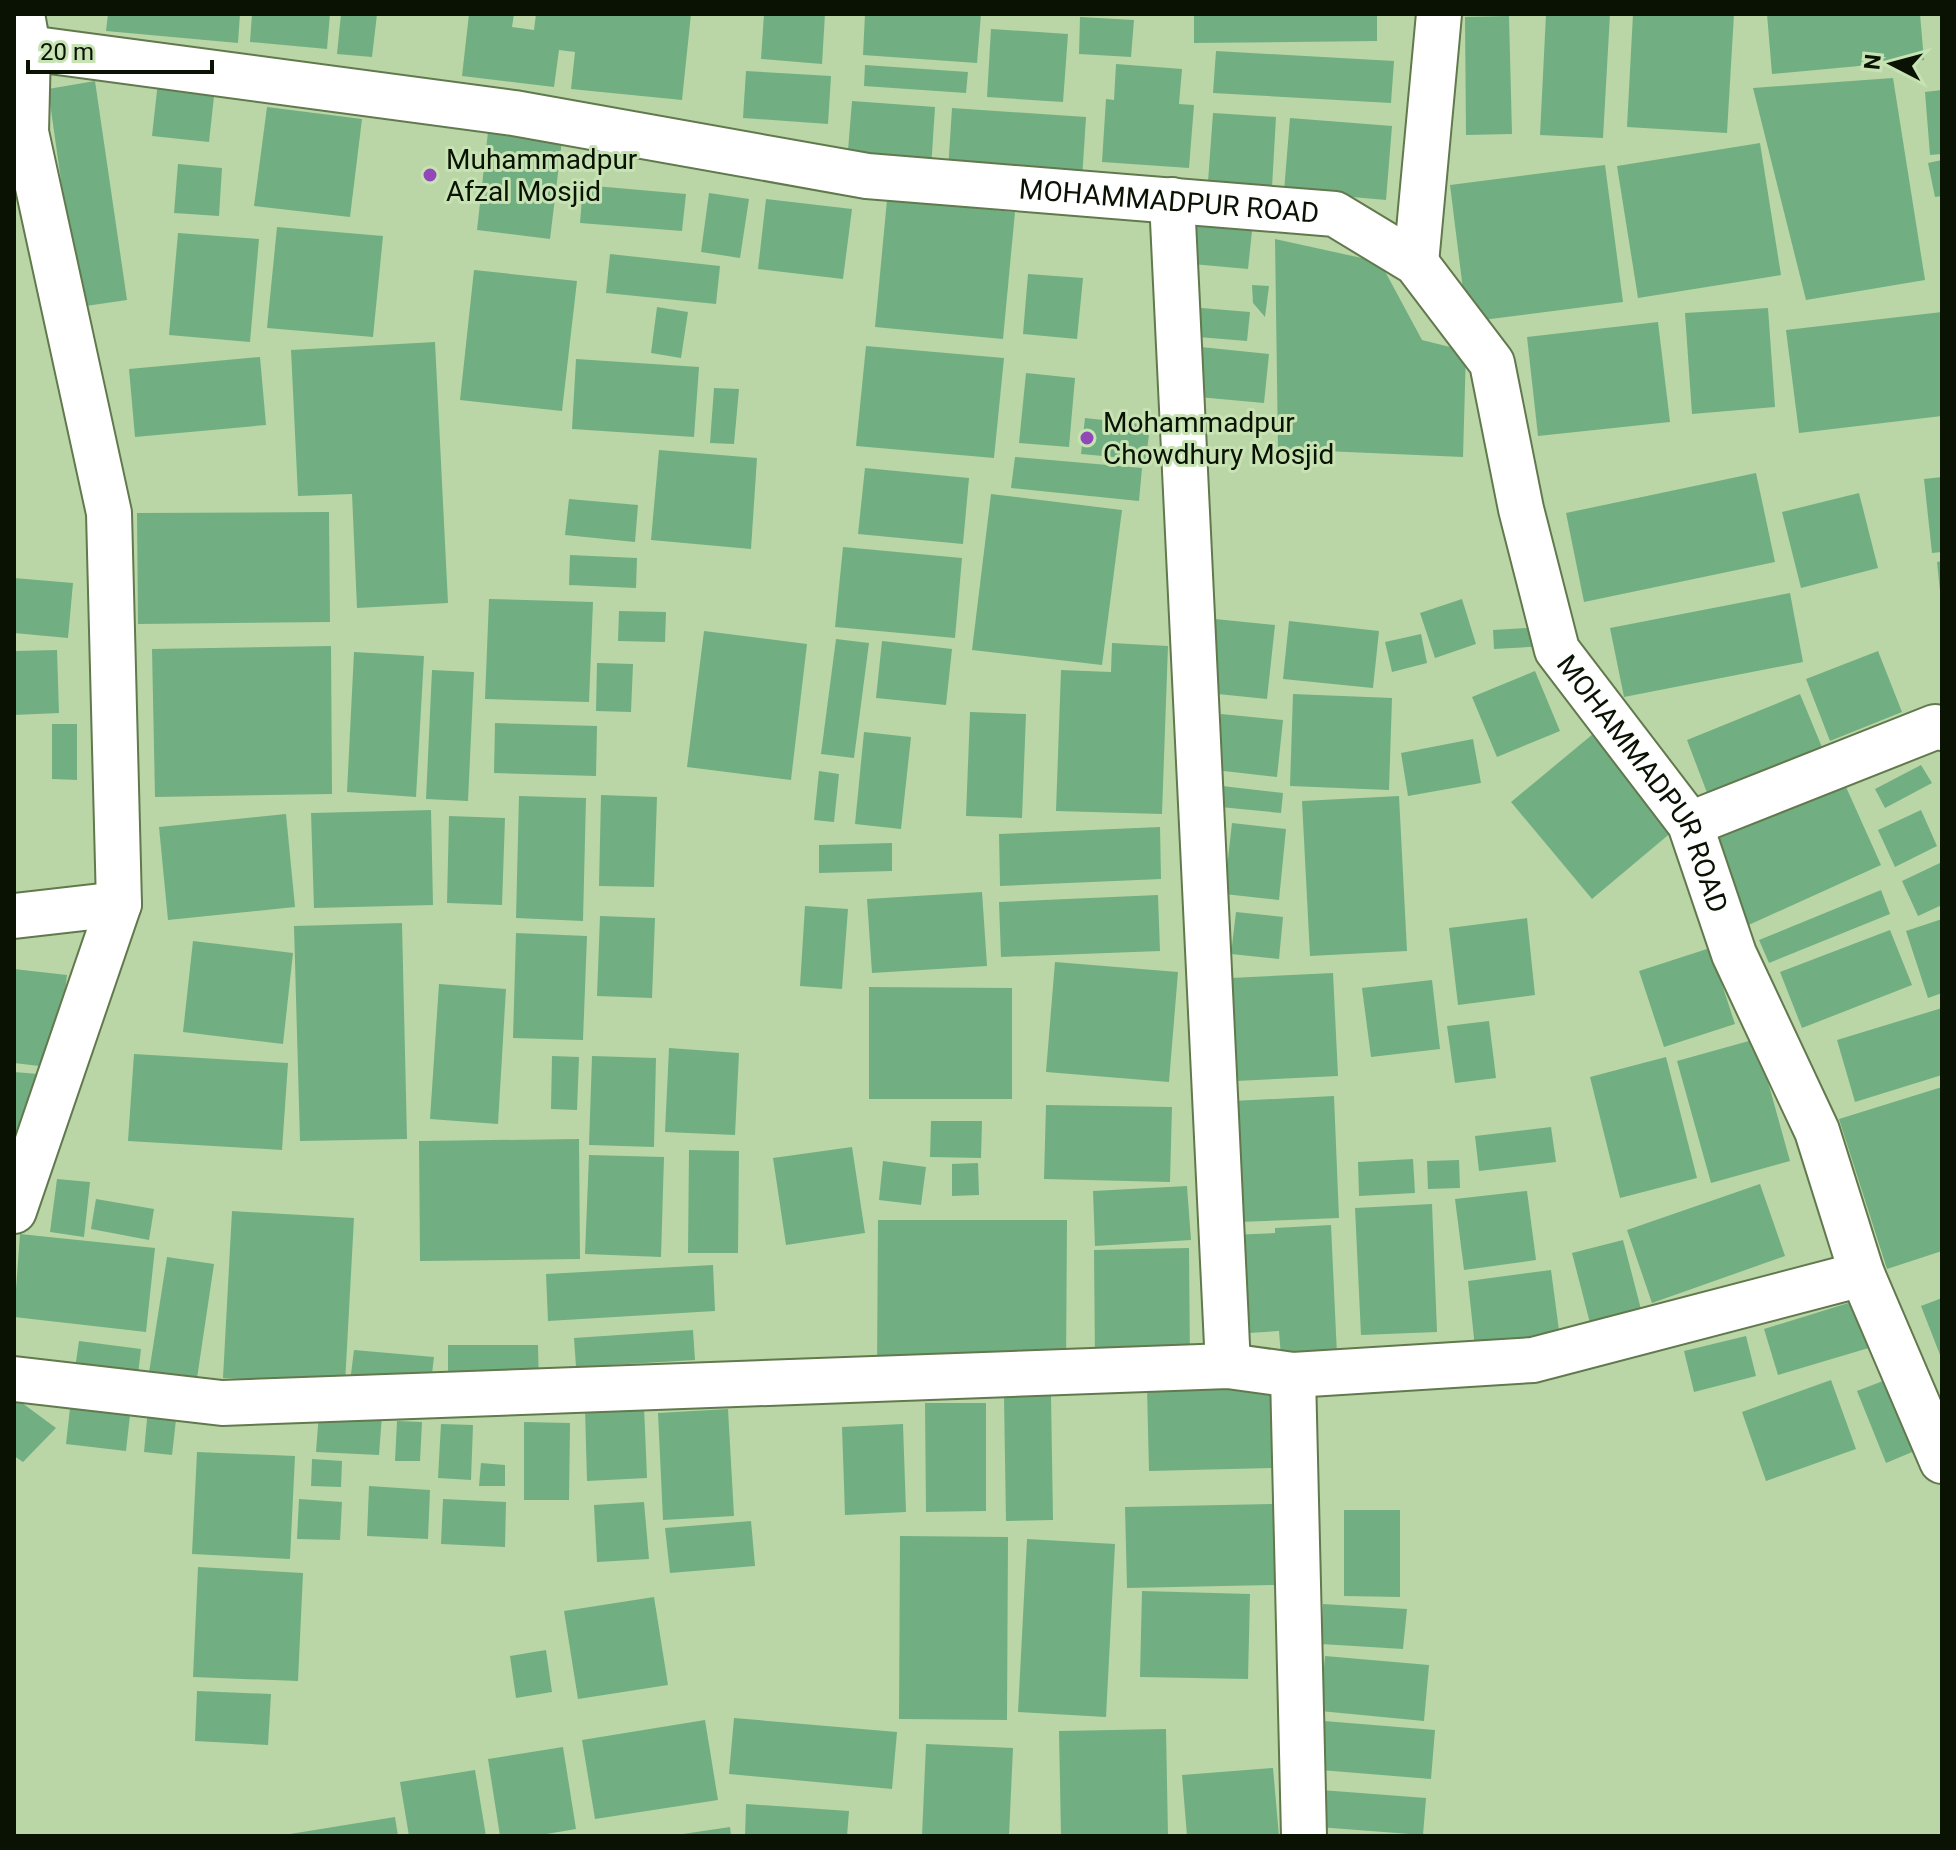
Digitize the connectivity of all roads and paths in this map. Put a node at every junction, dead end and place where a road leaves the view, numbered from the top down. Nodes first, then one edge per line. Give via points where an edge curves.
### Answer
1 (1439, 14) edge
2 (25, 31) edge
3 (20, 132) edge
4 (1172, 200) junction
5 (1416, 263) junction
6 (1942, 728) edge
7 (1690, 824) junction
8 (119, 904) junction
9 (14, 916) edge
10 (14, 1211) edge
11 (1862, 1274) junction
12 (1228, 1366) junction
13 (1293, 1375) junction
14 (14, 1379) edge
15 (1942, 1461) edge
16 (1304, 1836) edge

1 - 5 street
2 - 3 street
2 - 4 street, MOHAMMADPUR ROAD via 867,176
3 - 8 street via 109,513
4 - 5 street, MOHAMMADPUR ROAD via 1335,214
4 - 12 street
5 - 7 street, MOHAMMADPUR ROAD via 1492,363 1557,650
6 - 7 street
7 - 11 street, MOHAMMADPUR ROAD via 1734,954 1817,1131
8 - 9 street
8 - 10 street
11 - 13 street via 1533,1360
11 - 15 street, MOHAMMADPUR ROAD
12 - 13 street
12 - 14 street via 222,1403
13 - 16 street

